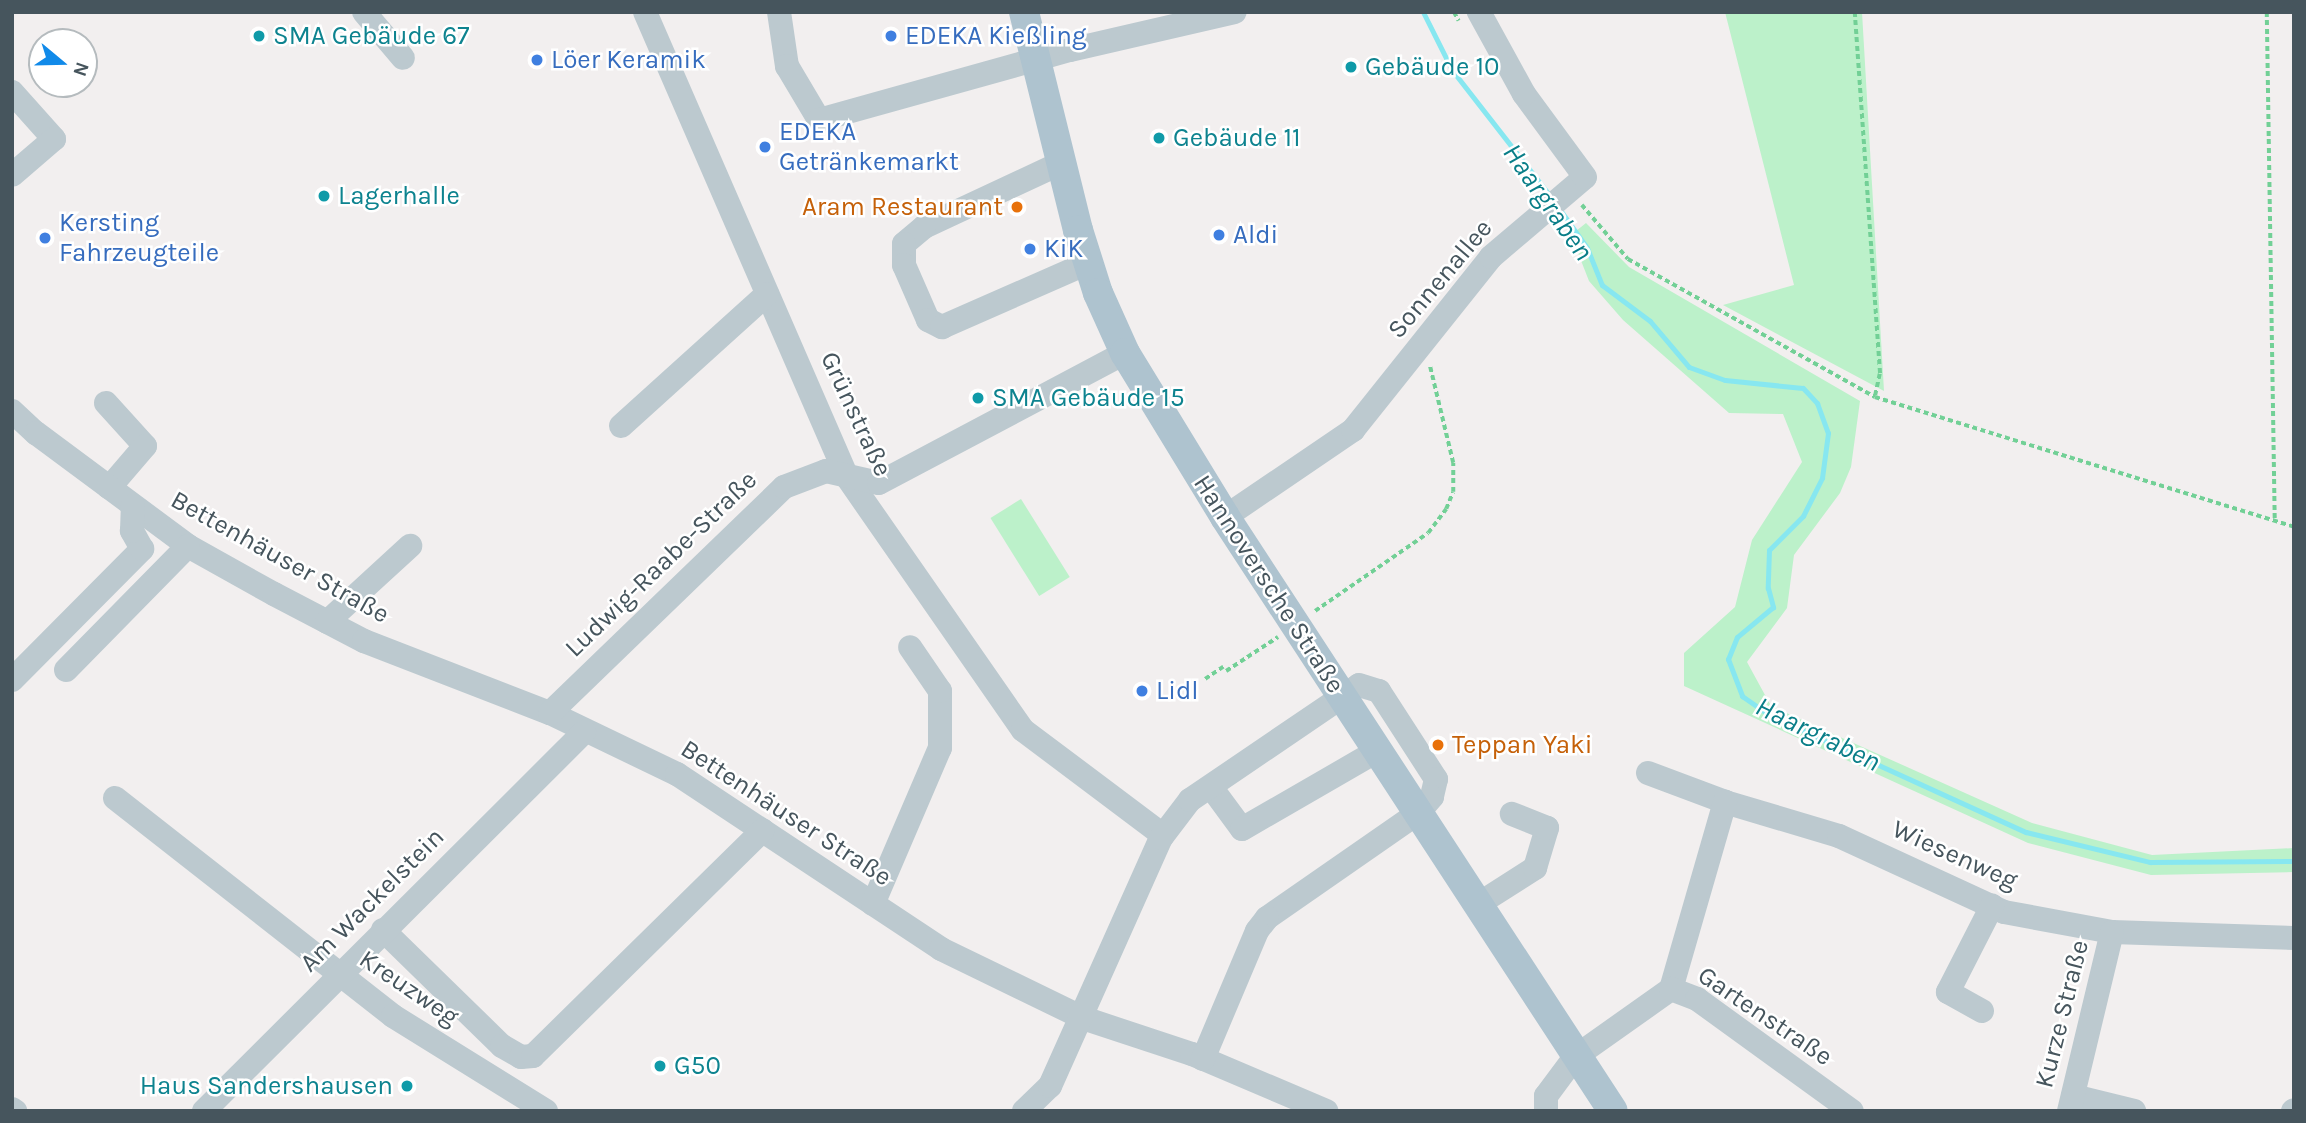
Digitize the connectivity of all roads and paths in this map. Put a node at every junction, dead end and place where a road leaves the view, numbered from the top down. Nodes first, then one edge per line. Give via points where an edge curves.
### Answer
1 (364, 12) edge
2 (645, 12) edge
3 (779, 12) edge
4 (1024, 12) edge
5 (1479, 12) edge
6 (1855, 12) edge
7 (2267, 12) edge
8 (1225, 13) edge
9 (403, 58) dead end
10 (1037, 63) junction
11 (12, 92) edge
12 (1061, 163) junction
13 (12, 175) edge
14 (1577, 184) junction
15 (1088, 263) junction
16 (767, 294) junction
17 (1419, 350) junction
18 (1125, 353) junction
19 (1875, 397) junction
20 (106, 403) dead end
21 (12, 411) edge
22 (621, 426) dead end
23 (847, 477) junction
24 (109, 488) junction
25 (134, 506) junction
26 (1225, 517) junction
27 (2274, 521) junction
28 (2294, 527) edge
29 (188, 546) junction
30 (410, 546) dead end
31 (1309, 615) dead end
32 (327, 622) junction
33 (1283, 635) dead end
34 (910, 647) dead end
35 (66, 670) dead end
36 (1205, 679) dead end
37 (12, 680) edge
38 (1341, 696) junction
39 (550, 713) junction
40 (584, 732) junction
41 (1377, 751) junction
42 (1648, 774) dead end
43 (1211, 787) junction
44 (116, 798) dead end
45 (1725, 802) junction
46 (1418, 813) junction
47 (1512, 814) dead end
48 (763, 830) junction
49 (1163, 835) junction
50 (873, 904) junction
51 (1477, 905) junction
52 (1992, 906) junction
53 (383, 930) junction
54 (2112, 932) junction
55 (2294, 938) edge
56 (338, 975) junction
57 (1671, 989) junction
58 (1982, 1011) dead end
59 (1083, 1018) junction
60 (1575, 1057) junction
61 (1203, 1059) junction
62 (2071, 1103) edge
63 (1602, 1107) edge
64 (204, 1111) edge
65 (546, 1111) edge
66 (1024, 1111) edge
67 (1326, 1111) edge
68 (1546, 1111) edge
69 (1853, 1111) edge
70 (2134, 1111) edge

1 - 9 street
2 - 16 street, Grünstraße
3 - 10 street via 787,66 819,120
4 - 10 main road, Hannoversche Straße
5 - 14 street
6 - 19 path via 1880,374
7 - 27 path
8 - 10 street via 1070,50
10 - 12 main road, Hannoversche Straße
11 - 13 street via 54,139
12 - 15 main road, Hannoversche Straße
12 - 15 street via 924,227 904,244 904,265 928,320 942,327
14 - 17 street, Sonnenallee via 1492,257
14 - 19 path via 1628,259
15 - 18 main road, Hannoversche Straße
16 - 22 street
16 - 23 street, Grünstraße
17 - 26 street, Sonnenallee via 1353,430
17 - 31 path via 1433,374 1453,463 1453,492 1446,509 1428,533
18 - 23 street, Ludwig-Raabe-Straße via 879,484
18 - 26 main road, Hannoversche Straße
19 - 27 path
20 - 24 street via 145,446
21 - 24 street, Bettenhäuser Straße
23 - 39 street, Ludwig-Raabe-Straße via 825,471 784,488
23 - 49 street, Grünstraße via 1023,730
24 - 25 street, Bettenhäuser Straße
25 - 29 street, Bettenhäuser Straße
25 - 37 street via 132,531 142,550
26 - 38 main road, Hannoversche Straße
27 - 28 path
29 - 32 street, Bettenhäuser Straße
29 - 35 street
30 - 32 street
32 - 39 street, Bettenhäuser Straße via 449,677
33 - 36 path
34 - 50 street via 940,691 940,748
38 - 41 main road, Hannoversche Straße
38 - 43 street
38 - 46 street via 1359,685 1380,691 1389,704 1436,779 1432,797
39 - 40 street, Bettenhäuser Straße
40 - 48 street, Bettenhäuser Straße via 677,774
40 - 53 street, Am Wackelstein
41 - 43 street via 1242,830
41 - 46 main road, Hannoversche Straße
42 - 45 street, Wiesenweg
43 - 49 street via 1191,800
44 - 56 street, Kreuzweg
45 - 52 street, Wiesenweg via 1839,836
45 - 57 street
46 - 51 main road, Hannoversche Straße
46 - 61 street via 1267,918 1256,931
47 - 51 street via 1547,828 1535,868
48 - 50 street, Bettenhäuser Straße
48 - 53 street via 533,1056 521,1057 502,1046
49 - 59 street
50 - 59 street, Bettenhäuser Straße via 941,949
51 - 60 main road, Hannoversche Straße
52 - 54 street, Wiesenweg
52 - 58 street via 1948,992
53 - 56 street, Am Wackelstein
54 - 55 street, Wiesenweg
54 - 62 street, Kurze Straße
56 - 64 street, Am Wackelstein
56 - 65 street, Kreuzweg via 393,1016
57 - 60 street, Gartenstraße
57 - 69 street, Gartenstraße via 1697,999
59 - 61 street, Bettenhäuser Straße
59 - 66 street via 1050,1086
60 - 63 main road, Hannoversche Straße
60 - 68 street, Gartenstraße via 1546,1096
61 - 67 street, Bettenhäuser Straße
62 - 70 street

